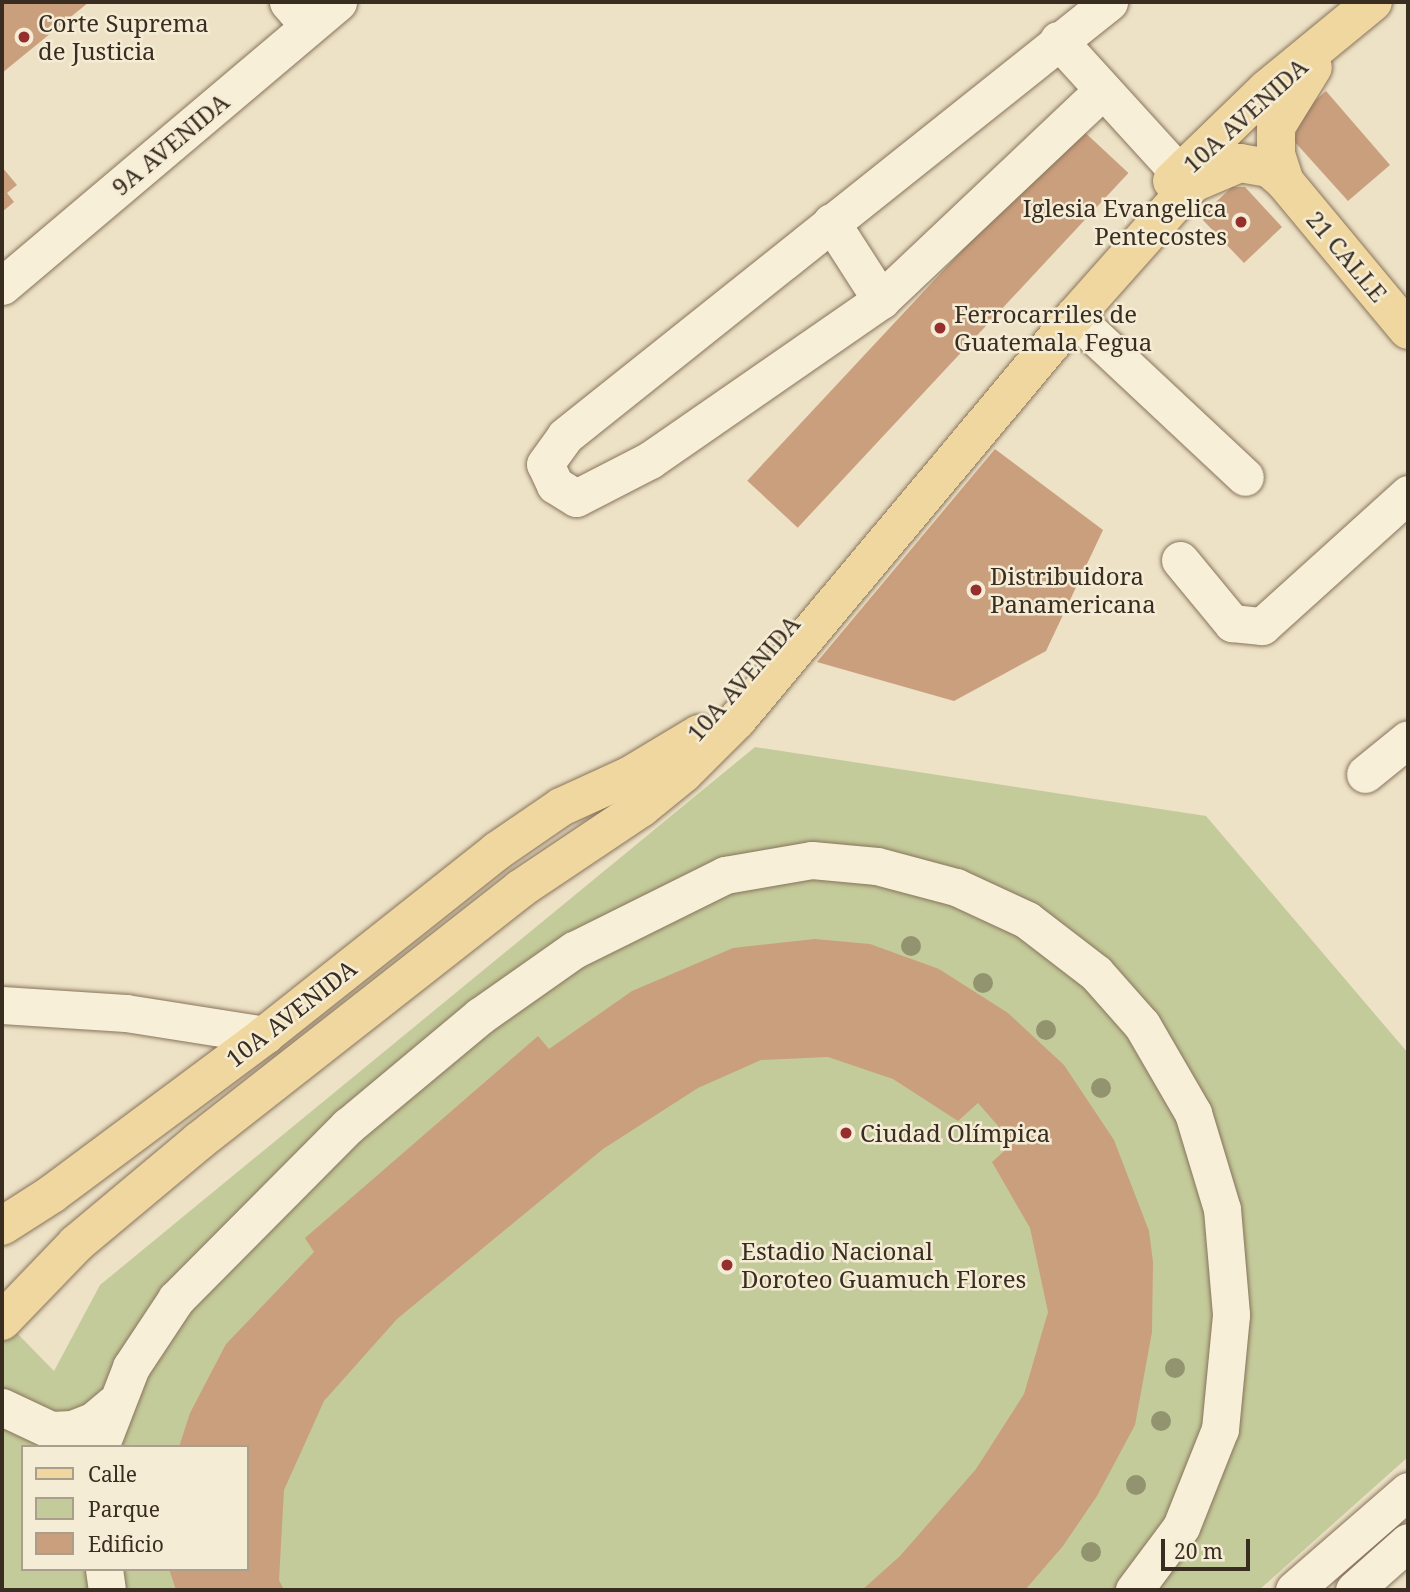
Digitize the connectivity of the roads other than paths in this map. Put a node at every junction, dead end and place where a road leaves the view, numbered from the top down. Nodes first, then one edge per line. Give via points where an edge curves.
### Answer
1 (338, 2) edge
2 (1109, 2) edge
3 (1373, 2) edge
4 (299, 14) edge
5 (1334, 38) junction
6 (1058, 40) junction
7 (1102, 90) junction
8 (1179, 173) junction
9 (1285, 182) junction
10 (831, 222) junction
11 (2, 286) edge
12 (881, 300) junction
13 (1074, 317) junction
14 (1408, 330) edge
15 (1245, 477) dead end
16 (1408, 494) edge
17 (1180, 560) dead end
18 (1408, 739) edge
19 (1365, 775) dead end
20 (2, 1005) edge
21 (265, 1035) junction
22 (2, 1226) edge
23 (2, 1321) edge
24 (113, 1404) junction
25 (2, 1407) edge
26 (2, 1424) edge
27 (92, 1444) edge
28 (45, 1445) edge
29 (1408, 1491) edge
30 (1408, 1542) edge
31 (104, 1571) edge
32 (107, 1590) edge
33 (1134, 1590) edge
34 (1294, 1590) edge
35 (1354, 1590) edge

1 - 4 street, 9A AVENIDA
2 - 6 street
3 - 5 main road, 10A AVENIDA
4 - 11 street, 9A AVENIDA
5 - 8 main road, 10A AVENIDA via 1268,89
5 - 9 main road via 1276,128 1276,153
6 - 7 street
6 - 10 street
7 - 8 street
7 - 12 street
8 - 21 main road, 10A AVENIDA via 1047,319 701,733 629,776 561,807 497,851
9 - 13 main road, 10A AVENIDA via 1256,163 1233,164 1204,176 1186,190
9 - 14 main road, 21 CALLE
10 - 12 street
10 - 12 street via 565,436 545,464 555,485 576,498 650,460
13 - 15 street
13 - 23 main road, 10A AVENIDA via 769,682 684,773 641,808 520,889 199,1140 76,1244
16 - 17 street via 1262,626 1232,622
18 - 19 street
20 - 21 street via 126,1013
21 - 22 main road, 10A AVENIDA
24 - 25 street via 93,1421 51,1430
24 - 27 street
24 - 33 street via 162,1319 243,1227 414,1068 574,950 725,875 812,860 877,866 956,887 1027,920 1096,974 1142,1026 1193,1113 1224,1222 1231,1315 1220,1429 1181,1527
26 - 28 street
29 - 34 street
30 - 35 street
31 - 32 street

